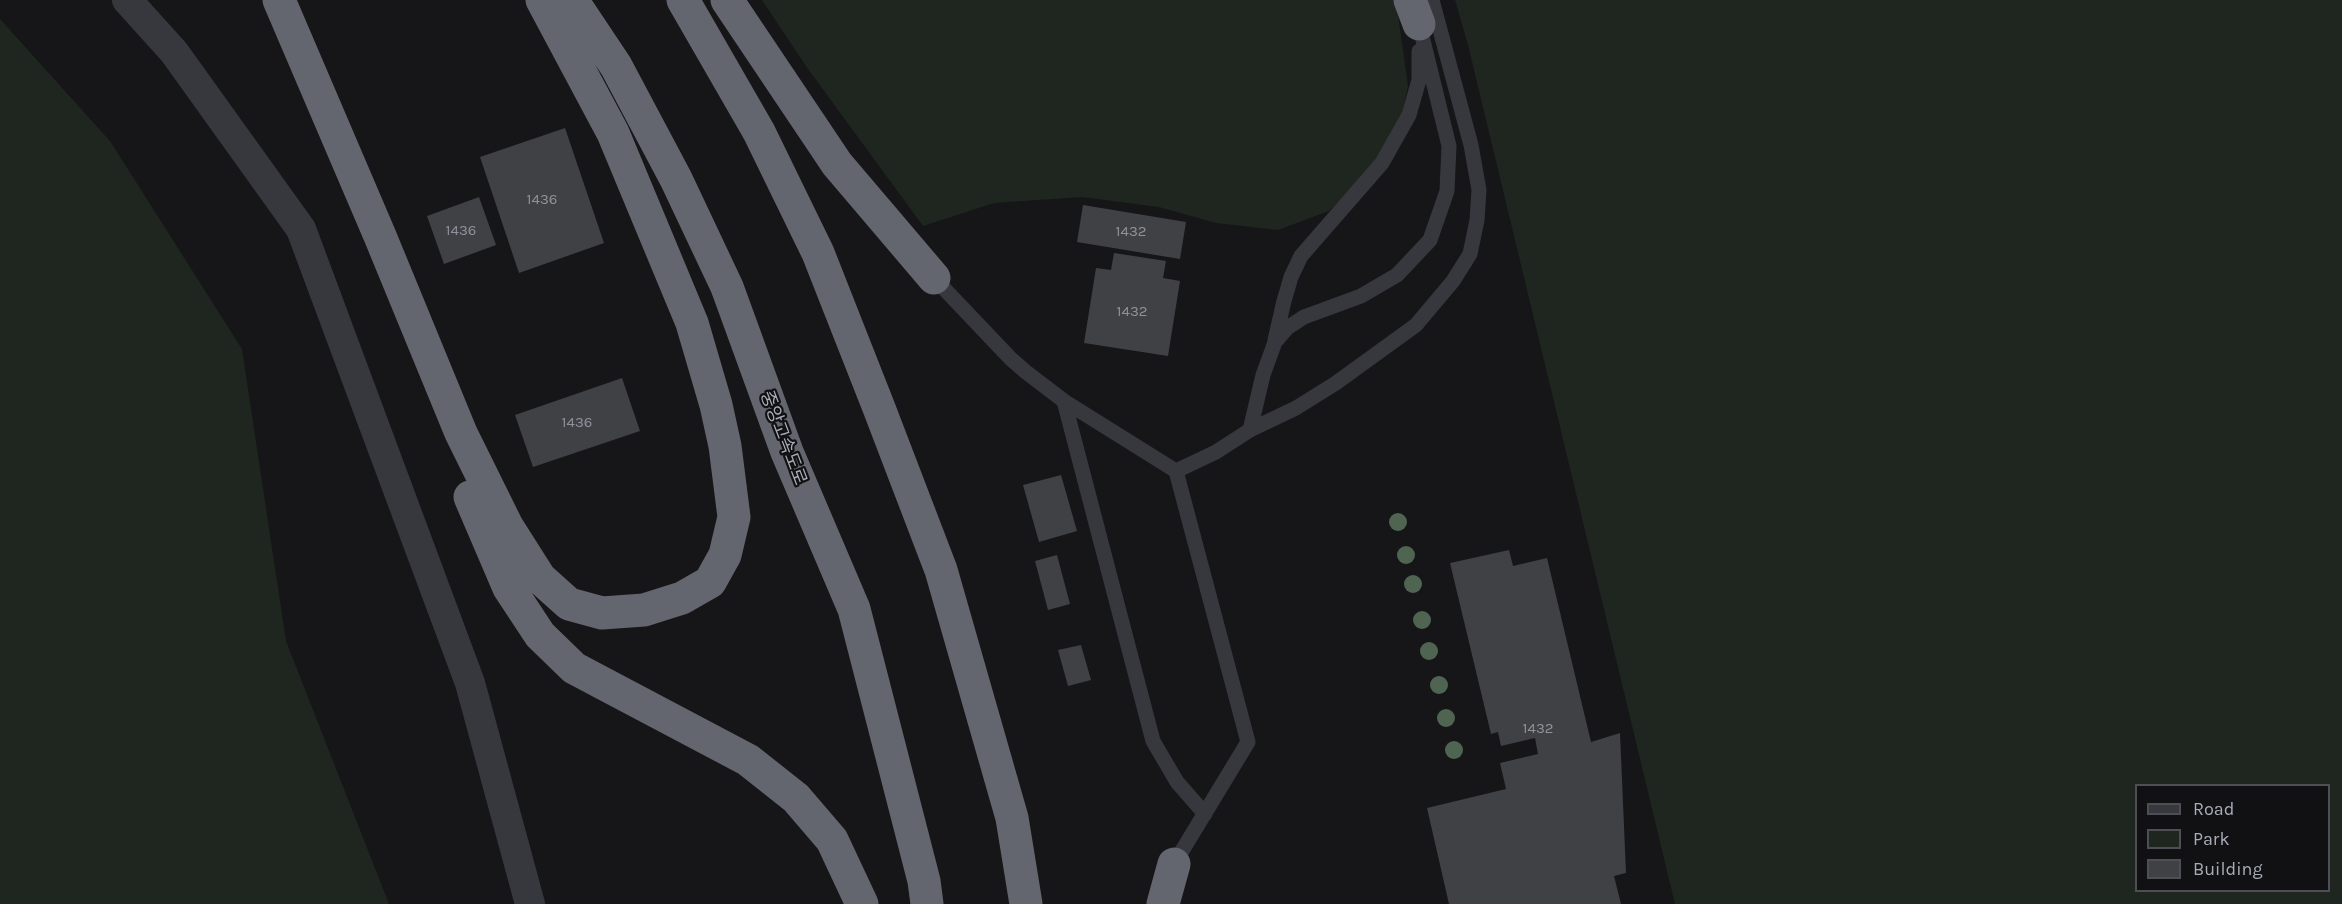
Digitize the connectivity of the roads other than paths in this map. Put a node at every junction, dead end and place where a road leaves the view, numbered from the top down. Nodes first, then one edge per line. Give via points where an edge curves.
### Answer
1 (127, 0) edge
2 (262, 0) edge
3 (279, 0) edge
4 (542, 0) edge
5 (572, 0) edge
6 (683, 0) edge
7 (727, 0) edge
8 (1420, 8) edge
9 (934, 278) joint
10 (1275, 342) junction
11 (1064, 401) junction
12 (1250, 430) junction
13 (1176, 471) junction
14 (1204, 814) junction
15 (1174, 864) joint
16 (530, 904) edge
17 (862, 904) edge
18 (927, 904) edge
19 (1026, 904) edge
20 (1163, 904) edge

1 - 16 street via 174,52 301,229 470,683
2 - 17 highway via 509,588 540,635 574,668 748,760 796,798 832,840
3 - 4 highway via 461,433 507,526 540,578 569,604 602,613 644,610 682,598 710,582 725,555 735,517 725,446 688,313 613,133
5 - 18 highway, 중앙고속도로 via 616,66 727,287 787,452 854,609
6 - 19 highway via 759,132 818,253 941,570 1009,807
7 - 9 highway via 837,164
8 - 10 lane via 1419,80 1409,115 1382,163 1301,256 1291,277
8 - 10 lane via 1449,146 1447,191 1430,240 1397,275 1361,296 1304,317
8 - 12 lane via 1472,145 1479,190 1470,254 1416,325 1336,383
9 - 11 lane via 1011,359
10 - 12 lane
11 - 13 lane
11 - 14 lane via 1154,741 1177,783
12 - 13 lane
13 - 14 lane via 1248,742
14 - 15 lane
15 - 20 highway

